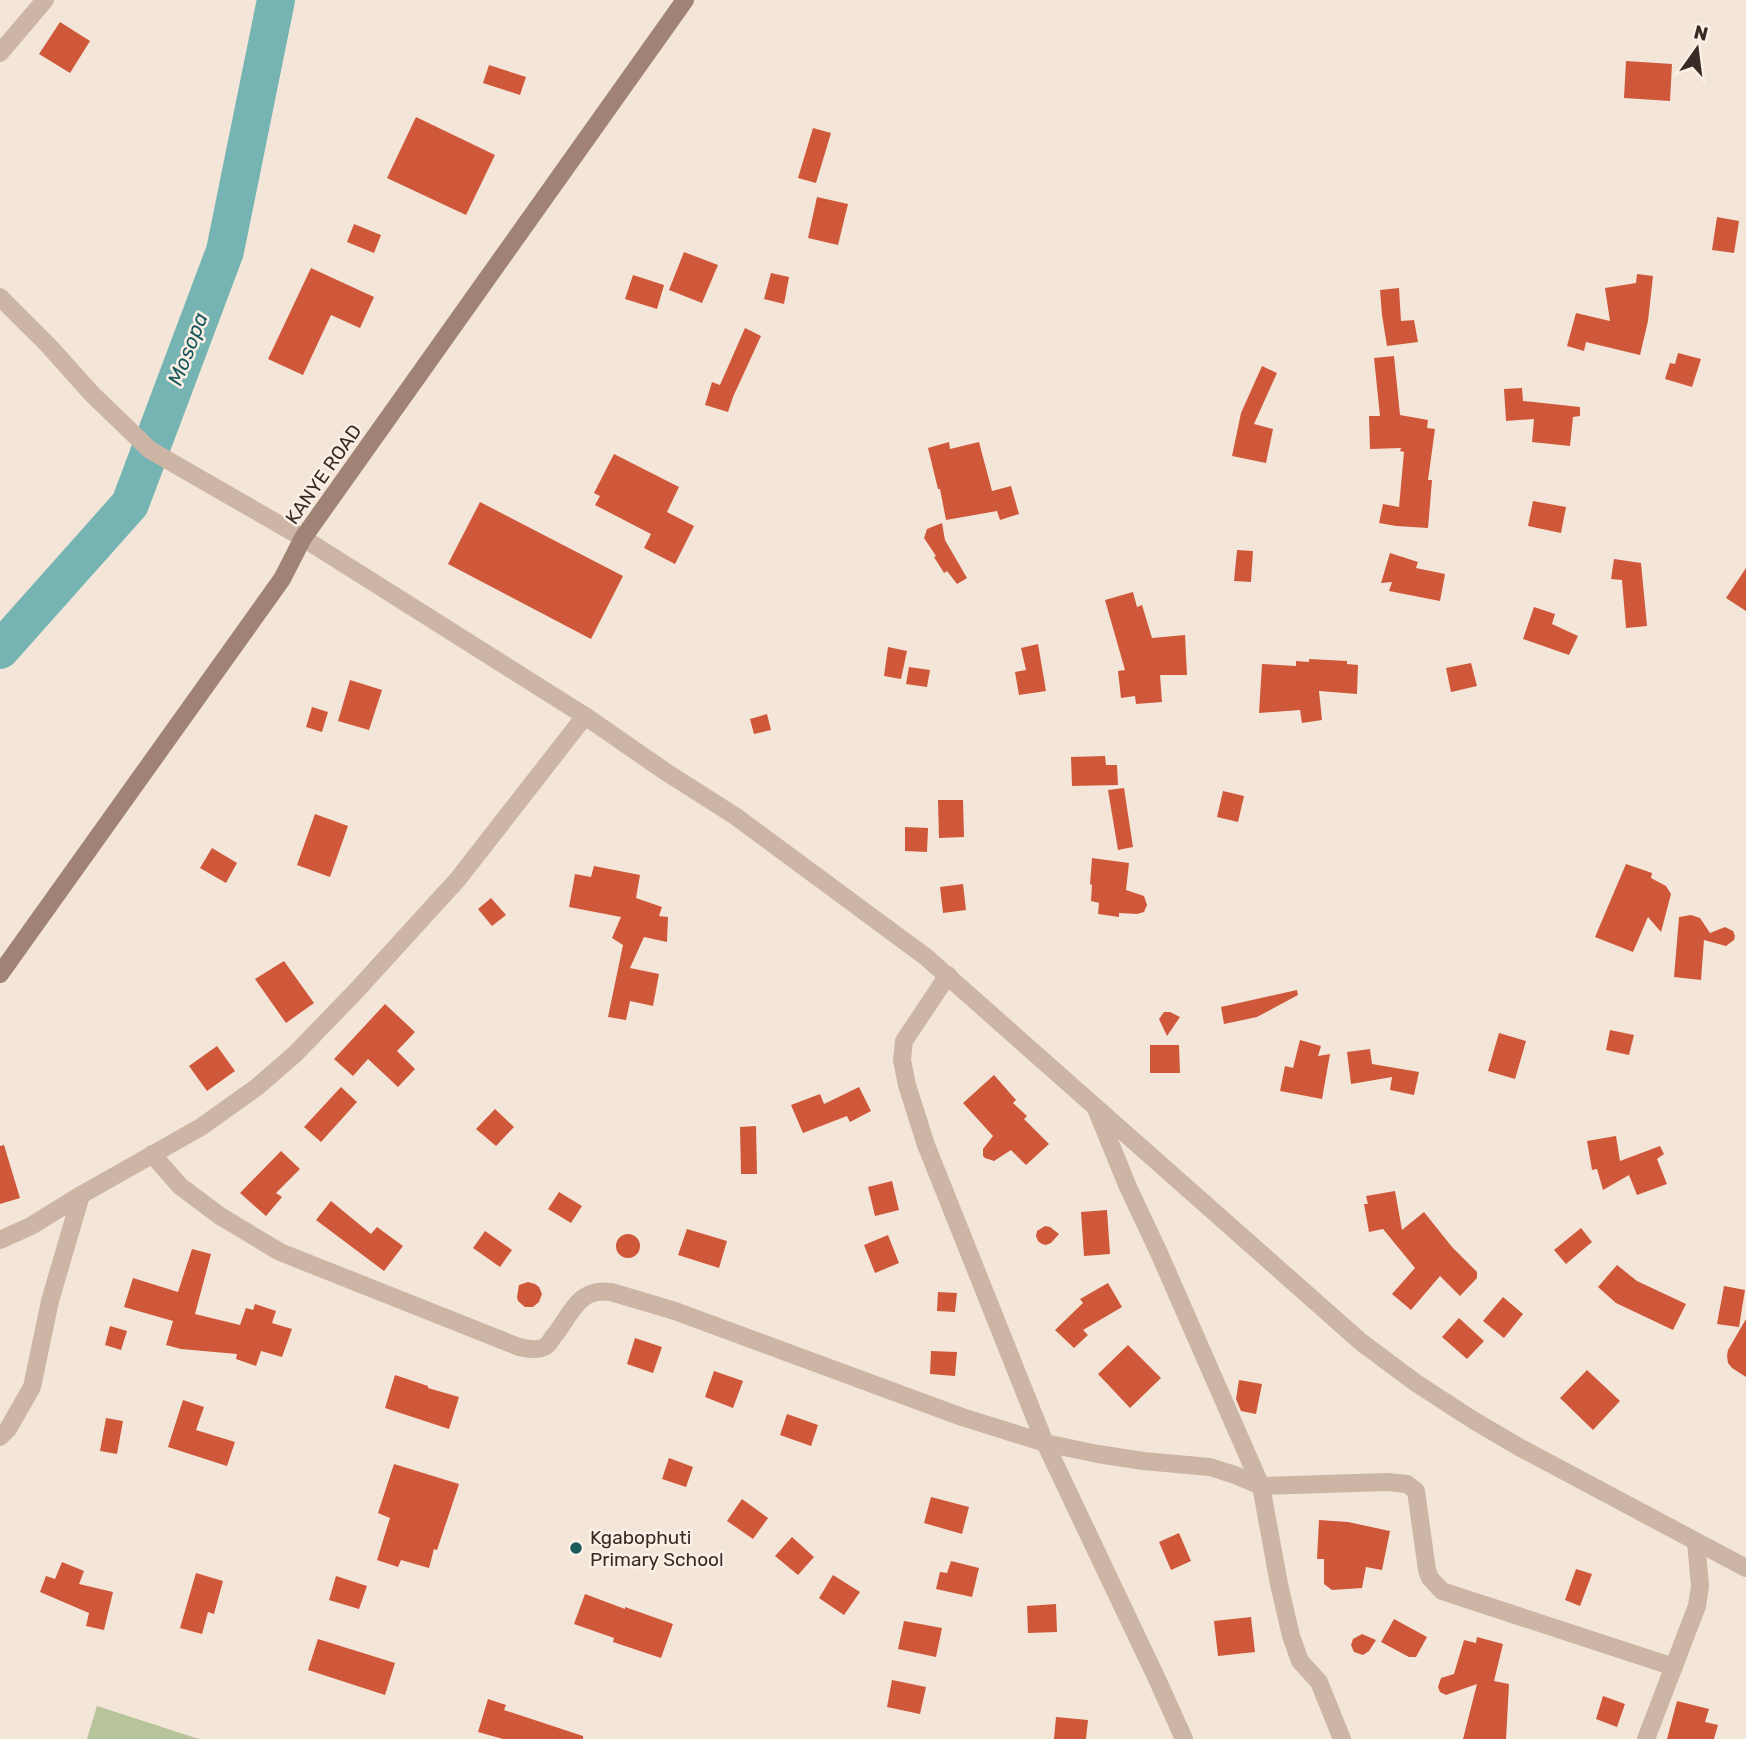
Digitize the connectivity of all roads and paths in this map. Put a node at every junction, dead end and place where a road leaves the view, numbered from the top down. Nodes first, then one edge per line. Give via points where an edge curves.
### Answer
1 (46, 0) edge
2 (685, 0) edge
3 (0, 52) edge
4 (0, 297) edge
5 (303, 538) junction
6 (585, 716) junction
7 (0, 974) edge
8 (948, 975) junction
9 (1096, 1107) junction
10 (152, 1154) junction
11 (81, 1195) junction
12 (0, 1240) edge
13 (0, 1437) edge
14 (1045, 1443) junction
15 (1261, 1486) junction
16 (1696, 1542) junction
17 (1746, 1568) edge
18 (1674, 1667) junction
19 (1184, 1739) edge
20 (1342, 1739) edge
21 (1646, 1739) edge

1 - 3 street
2 - 5 main road, KANYE ROAD
4 - 5 street via 150,450
5 - 6 street
5 - 7 main road, KANYE ROAD via 282,579
6 - 8 street via 735,816
6 - 10 street via 458,879 295,1054 201,1127
8 - 9 street
8 - 14 street via 904,1041 904,1072 926,1145
9 - 15 street
9 - 16 street via 1361,1342 1416,1383 1519,1447
10 - 11 street
10 - 14 street via 180,1186 210,1209 280,1252 519,1348 545,1347 580,1299 600,1290 675,1311
11 - 12 street
11 - 13 street via 50,1301 32,1387
14 - 15 street via 1143,1461 1210,1467
14 - 19 street
15 - 18 street via 1407,1483 1416,1491 1427,1570 1442,1591
15 - 20 street via 1291,1636 1300,1661 1319,1682
16 - 17 street
16 - 18 street via 1699,1595
18 - 21 street

